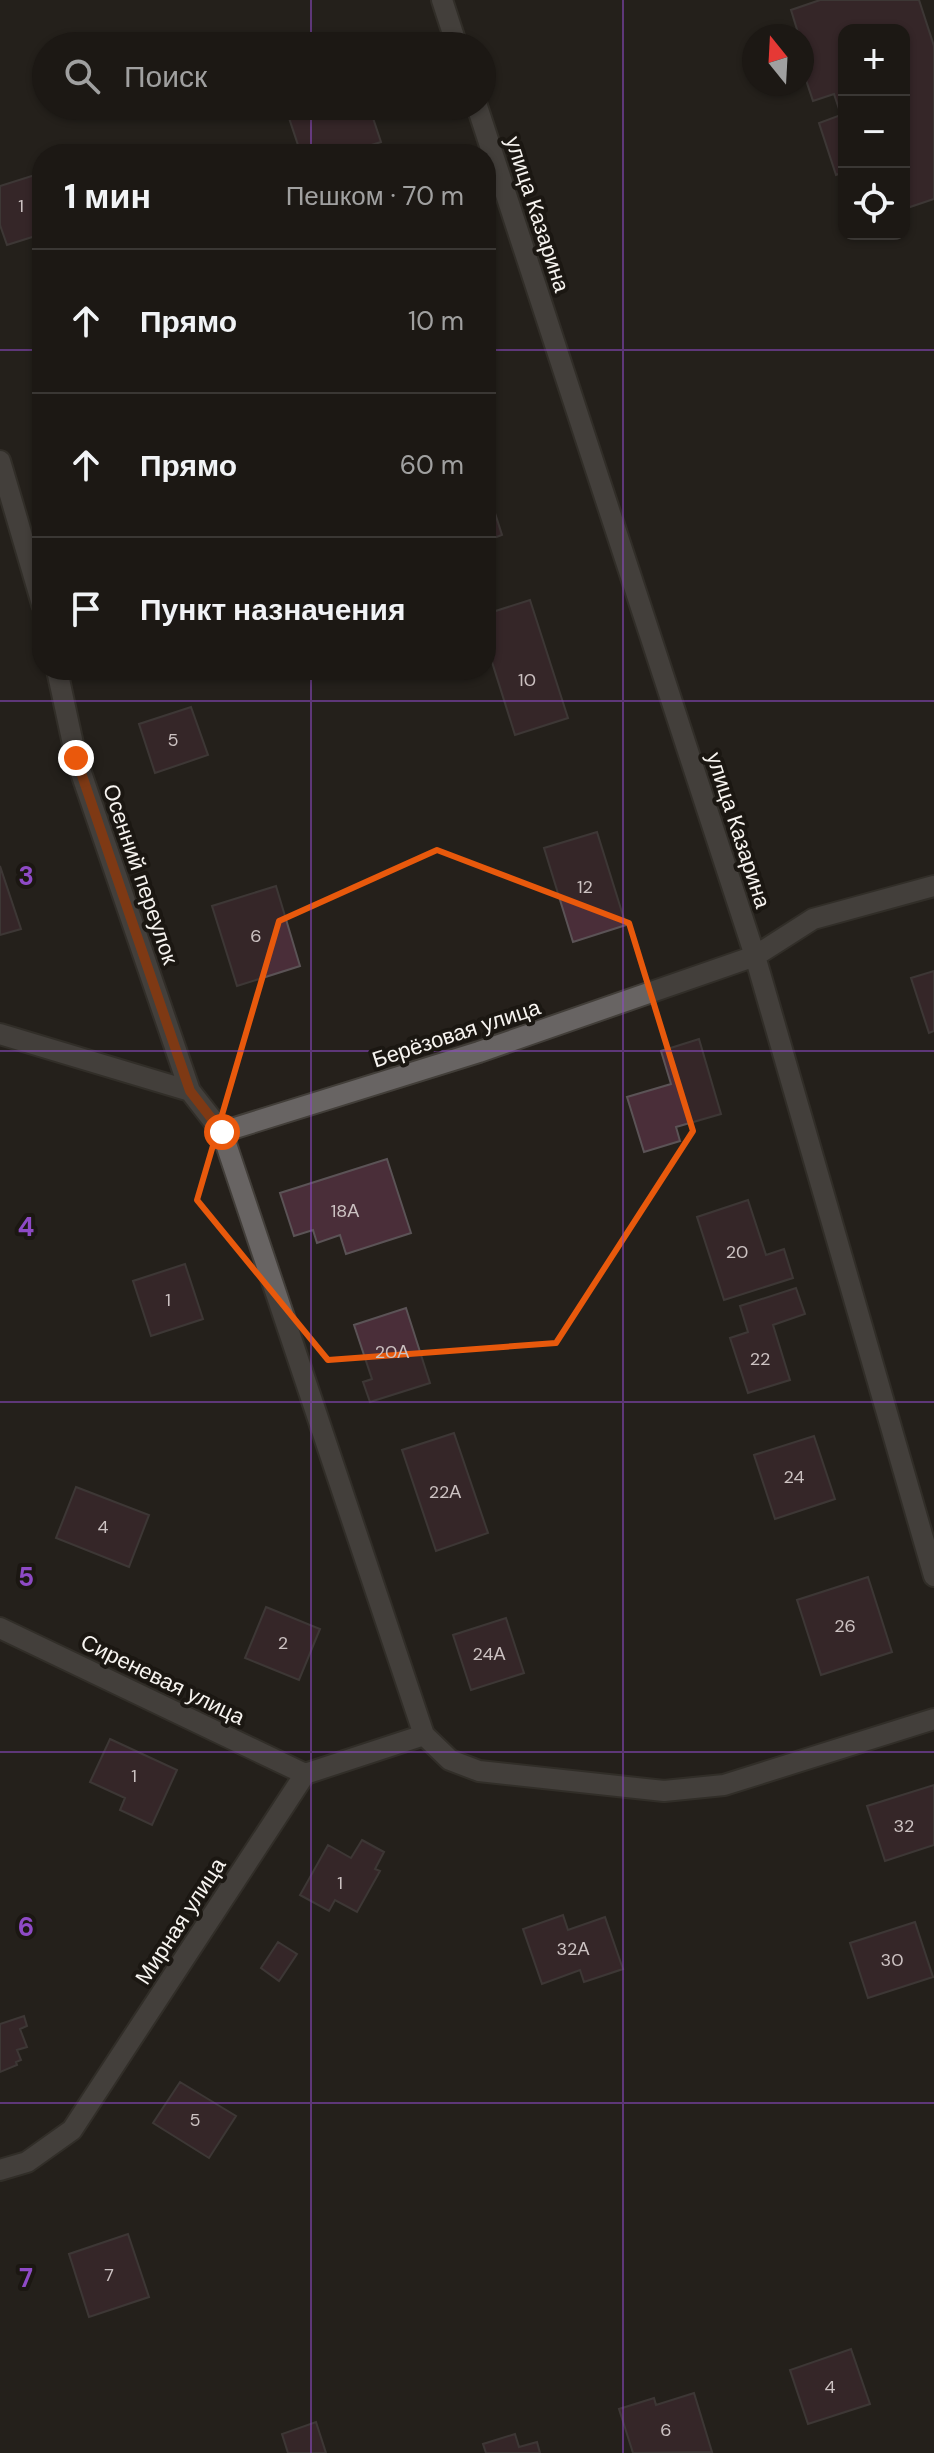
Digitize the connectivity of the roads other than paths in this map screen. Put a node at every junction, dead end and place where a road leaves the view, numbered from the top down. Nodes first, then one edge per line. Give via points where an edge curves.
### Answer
1 (442, 0) edge
2 (452, 32) edge
3 (482, 120) edge
4 (489, 144) edge
5 (496, 164) edge
6 (0, 461) edge
7 (32, 570) edge
8 (59, 680) edge
9 (934, 886) edge
10 (755, 956) junction
11 (0, 1034) edge
12 (190, 1091) junction
13 (222, 1132) junction
14 (934, 1576) edge
15 (0, 1628) edge
16 (934, 1719) edge
17 (424, 1735) junction
18 (305, 1774) junction
19 (0, 2170) edge

1 - 2 street
3 - 4 street, улица Казарина
5 - 10 street, улица Казарина
6 - 7 street
8 - 12 street, Осенний переулок via 76,758
9 - 10 street, Берёзовая улица via 813,919
10 - 13 street, Берёзовая улица via 479,1052
10 - 14 street, улица Казарина
11 - 12 street
12 - 13 street
13 - 17 street
15 - 18 street, Сиреневая улица
16 - 17 street via 724,1785 664,1791 479,1771 450,1760
17 - 18 street
18 - 19 street, Мирная улица via 72,2130 27,2162

